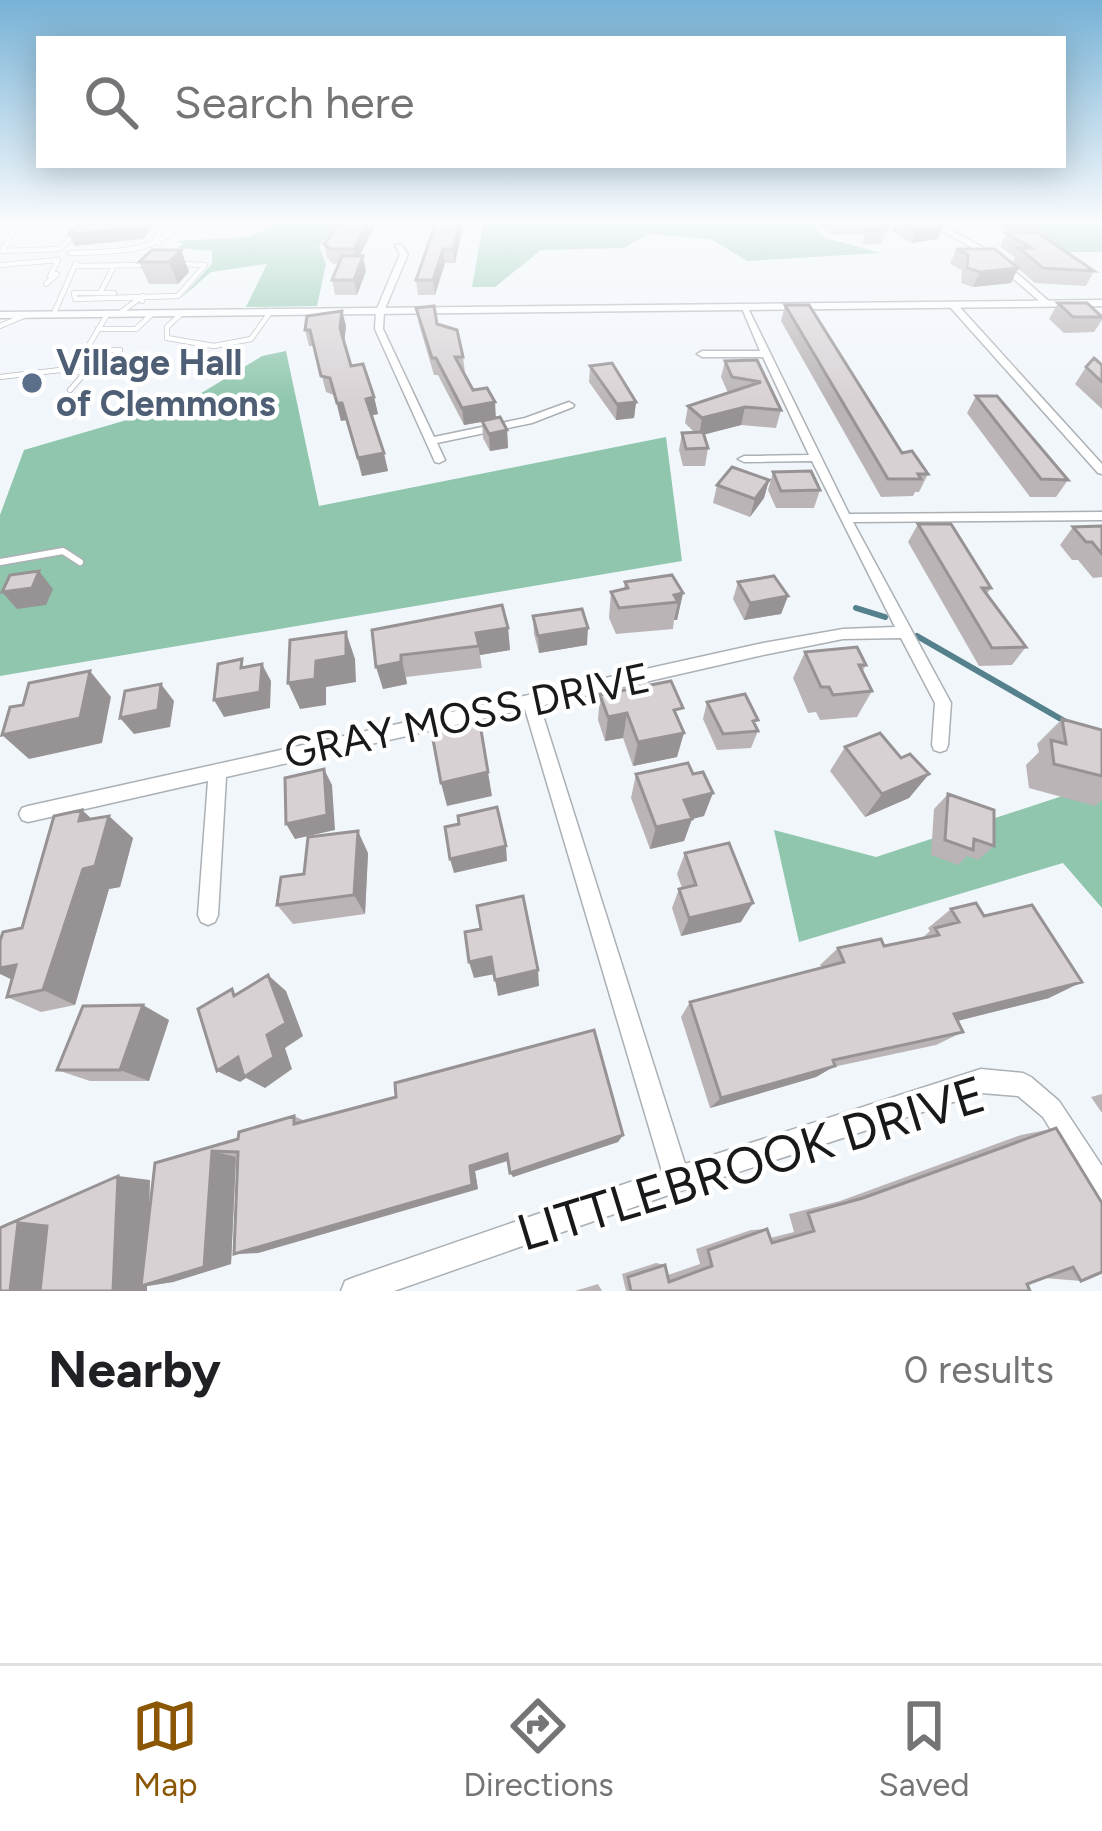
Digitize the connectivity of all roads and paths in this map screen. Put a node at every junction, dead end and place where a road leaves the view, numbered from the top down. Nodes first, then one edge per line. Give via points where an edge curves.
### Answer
1 (47, 282) edge
2 (68, 282) edge
3 (105, 282) edge
4 (190, 282) edge
5 (392, 282) edge
6 (1023, 282) edge
7 (100, 293) junction
8 (40, 296) dead end
9 (133, 296) junction
10 (143, 296) junction
11 (1102, 303) edge
12 (1048, 304) junction
13 (953, 305) junction
14 (744, 308) junction
15 (55, 310) junction
16 (380, 310) junction
17 (271, 311) junction
18 (84, 312) junction
19 (121, 312) junction
20 (154, 312) junction
21 (183, 312) junction
22 (0, 313) edge
23 (27, 315) junction
24 (0, 326) edge
25 (98, 329) junction
26 (120, 350) dead end
27 (702, 354) dead end
28 (767, 354) junction
29 (0, 377) edge
30 (70, 390) dead end
31 (569, 405) dead end
32 (430, 442) junction
33 (744, 458) dead end
34 (815, 458) junction
35 (439, 460) dead end
36 (1102, 471) edge
37 (1102, 516) edge
38 (845, 518) junction
39 (0, 562) edge
40 (80, 562) dead end
41 (907, 632) junction
42 (531, 702) junction
43 (940, 745) dead end
44 (218, 770) junction
45 (28, 814) dead end
46 (208, 915) dead end
47 (677, 1179) junction
48 (1102, 1189) edge
49 (355, 1291) edge

1 - 8 lane
2 - 15 lane
3 - 7 lane
4 - 10 lane via 178,296
5 - 16 street
6 - 12 street
7 - 9 lane
7 - 9 lane via 73,298
9 - 10 lane
10 - 19 lane
10 - 19 lane
11 - 12 street
12 - 13 street
13 - 14 street
13 - 36 street
14 - 16 street
14 - 28 street
15 - 18 street
15 - 22 street
16 - 17 street
16 - 32 street via 382,340
17 - 21 street
17 - 21 lane via 251,339 214,346 167,338
18 - 19 street
18 - 23 street
19 - 20 street
19 - 25 lane
20 - 21 street
20 - 25 lane via 140,327
22 - 23 street
23 - 24 lane
25 - 26 lane via 87,351
27 - 28 street
28 - 34 street
29 - 30 lane via 85,373
31 - 32 street
32 - 35 street
33 - 34 street
34 - 38 street
37 - 38 street
38 - 41 street
39 - 40 lane via 63,550
41 - 42 street, GRAY MOSS DRIVE via 843,634
41 - 43 street via 943,703
42 - 44 street, GRAY MOSS DRIVE
42 - 47 street
44 - 45 street, GRAY MOSS DRIVE
44 - 46 street
47 - 48 street, LITTLEBROOK DRIVE via 982,1081 1023,1085 1051,1109
47 - 49 street, LITTLEBROOK DRIVE

